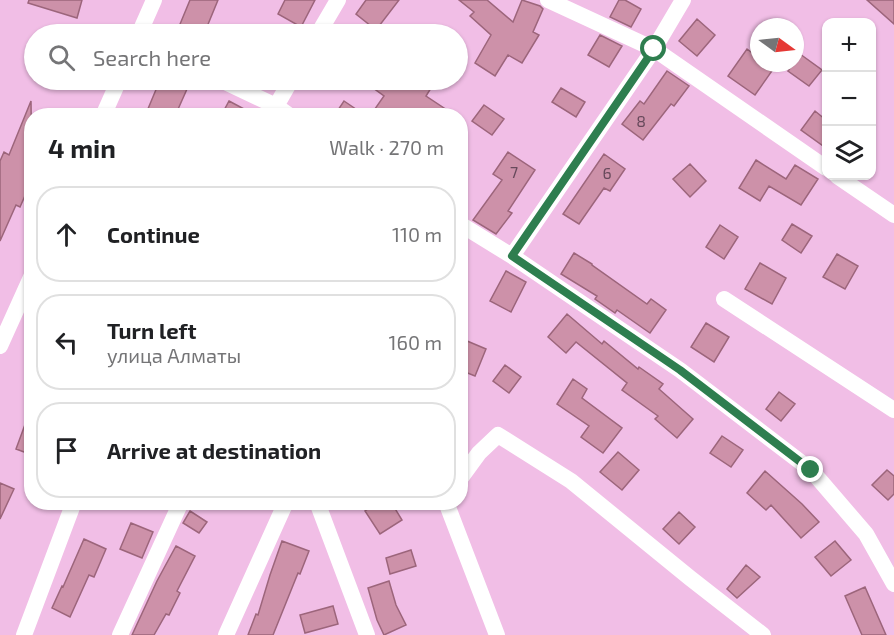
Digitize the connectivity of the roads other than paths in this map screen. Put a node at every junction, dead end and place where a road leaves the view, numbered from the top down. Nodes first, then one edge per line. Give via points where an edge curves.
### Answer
1 (154, 0) edge
2 (338, 0) edge
3 (548, 0) edge
4 (683, 0) edge
5 (143, 24) edge
6 (324, 24) edge
7 (654, 49) junction
8 (115, 90) edge
9 (238, 90) edge
10 (285, 90) edge
11 (107, 108) edge
12 (268, 108) edge
13 (275, 108) edge
14 (822, 165) edge
15 (843, 180) edge
16 (894, 215) edge
17 (468, 229) edge
18 (512, 256) junction
19 (24, 293) edge
20 (724, 299) dead end
21 (0, 346) edge
22 (894, 410) edge
23 (468, 468) edge
24 (71, 510) edge
25 (177, 510) edge
26 (282, 510) edge
27 (320, 510) edge
28 (449, 510) edge
29 (894, 584) edge
30 (24, 635) edge
31 (120, 635) edge
32 (226, 635) edge
33 (367, 635) edge
34 (497, 635) edge
35 (764, 635) edge

1 - 5 street
2 - 6 street
3 - 7 street
4 - 7 street
7 - 14 street
7 - 18 street
8 - 11 street
9 - 12 street
10 - 13 street
15 - 16 street
17 - 18 street
18 - 29 street via 680,370 811,470 866,534
19 - 21 street
20 - 22 street
23 - 35 street via 498,435 571,481
24 - 30 street
25 - 31 street
26 - 32 street
27 - 33 street
28 - 34 street

